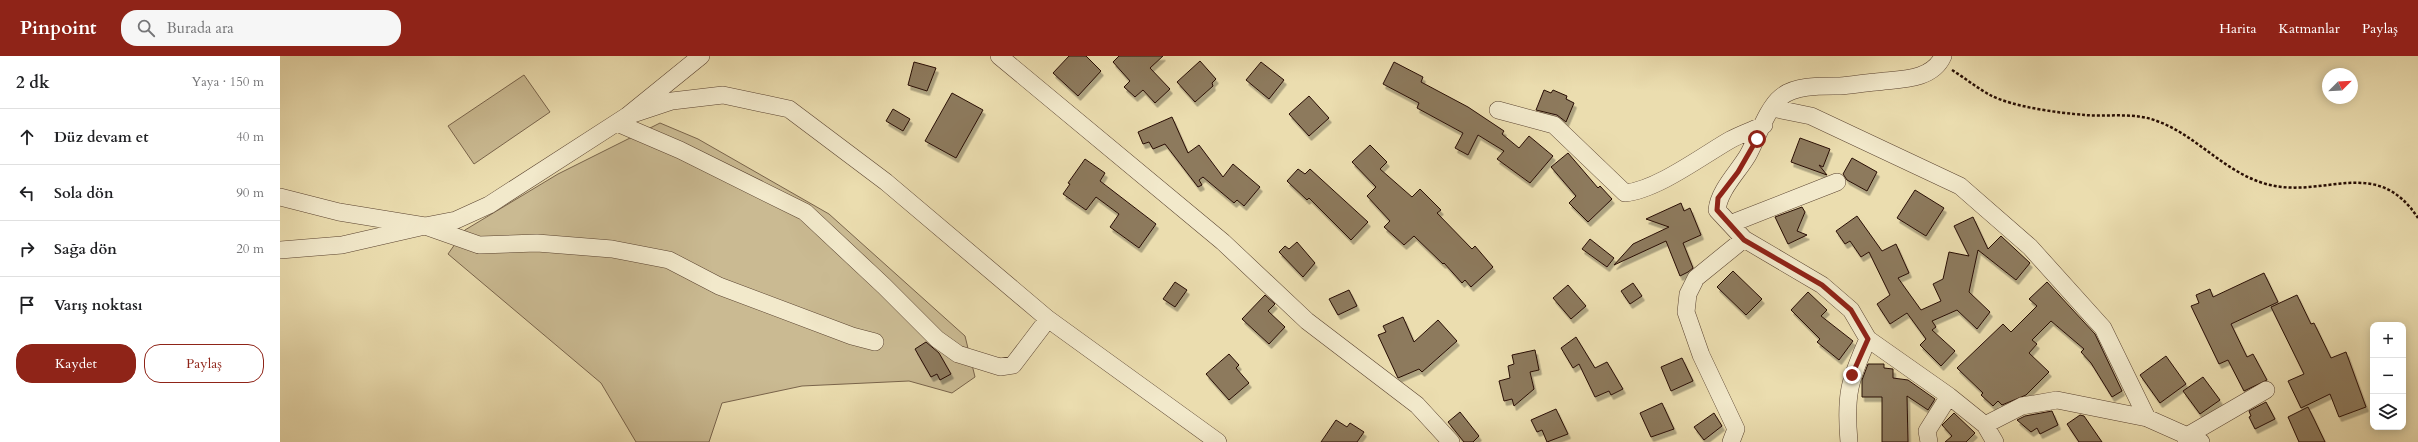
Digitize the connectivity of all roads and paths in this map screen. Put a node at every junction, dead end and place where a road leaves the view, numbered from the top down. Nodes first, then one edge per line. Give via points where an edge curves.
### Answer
1 (701, 56) edge
2 (999, 56) edge
3 (1941, 60) edge
4 (1772, 108) junction
5 (1498, 110) dead end
6 (622, 120) junction
7 (1764, 125) junction
8 (1837, 182) dead end
9 (280, 197) edge
10 (2418, 218) edge
11 (1730, 224) junction
12 (425, 226) junction
13 (1744, 240) junction
14 (280, 250) edge
15 (1048, 319) junction
16 (1868, 339) junction
17 (875, 342) dead end
18 (2266, 390) dead end
19 (1949, 396) junction
20 (2147, 418) junction
21 (1985, 426) junction
22 (2193, 439) edge
23 (1218, 442) edge
24 (1450, 442) edge
25 (1731, 442) edge
26 (1850, 442) edge
27 (1929, 442) edge
28 (1995, 442) edge

1 - 6 street
2 - 24 street via 1223,242 1307,321 1417,405
3 - 4 street via 1926,74 1907,79 1841,86 1810,86 1781,96
3 - 10 path via 1991,95 2035,108 2085,115 2119,115 2156,120 2239,173 2264,184 2286,189 2344,182 2371,184 2394,191 2411,207
4 - 7 street
4 - 20 street via 1811,116 1960,186 2030,247 2103,328
5 - 7 street via 1554,125 1625,193 1634,192 1666,178 1731,139
6 - 12 street via 489,204 456,220
6 - 15 street via 672,101 723,95 789,109 886,182
6 - 15 street via 805,212 884,286 920,325 958,354 1000,367 1013,365
7 - 11 street via 1738,172 1718,198 1717,210
8 - 11 street
9 - 12 street via 340,212
11 - 13 street
12 - 14 street via 342,245
12 - 17 street via 480,245 537,243 612,249 669,260 719,286 852,336
13 - 16 street via 1822,285 1851,310
13 - 25 street via 1696,278 1688,294 1686,312 1701,355 1736,429
15 - 23 street
16 - 19 street
16 - 26 street via 1852,375 1847,401
18 - 22 street
19 - 21 street
19 - 27 street via 1927,431
20 - 21 street via 2057,400 2022,406
20 - 22 street
21 - 28 street

